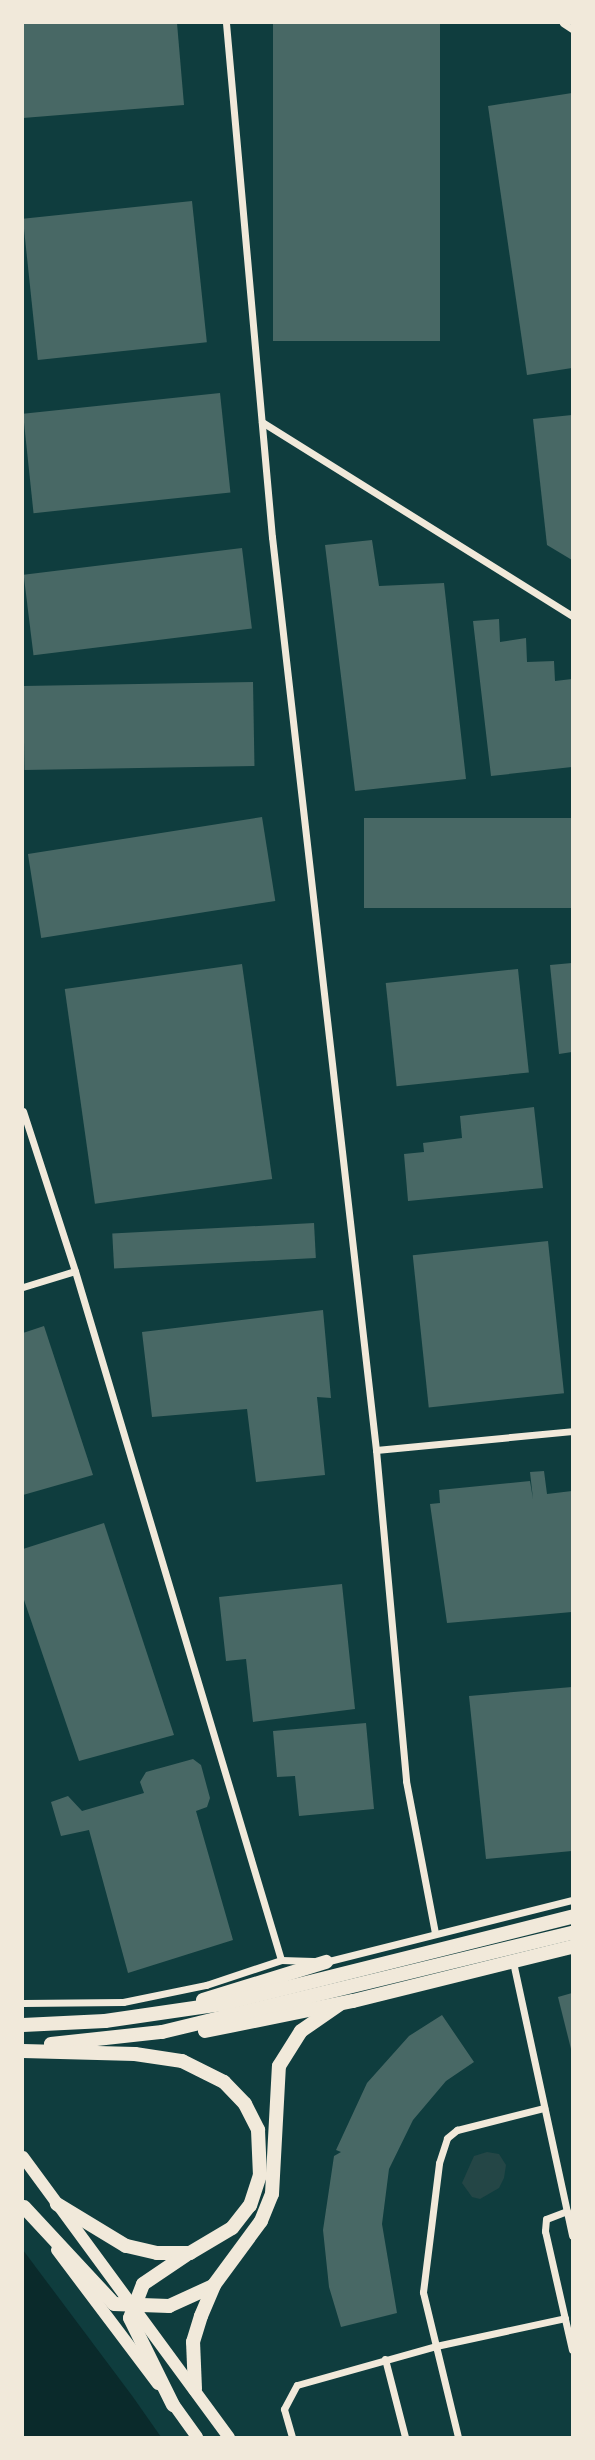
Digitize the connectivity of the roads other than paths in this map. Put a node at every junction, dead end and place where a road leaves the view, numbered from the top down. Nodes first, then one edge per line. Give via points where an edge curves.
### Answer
1 (226, 23) edge
2 (563, 23) edge
3 (572, 29) edge
4 (262, 422) junction
5 (572, 616) edge
6 (23, 1111) edge
7 (75, 1271) junction
8 (23, 1287) edge
9 (572, 1431) edge
10 (376, 1450) junction
11 (572, 1900) edge
12 (572, 1917) edge
13 (435, 1933) junction
14 (572, 1933) edge
15 (572, 1947) edge
16 (281, 1960) junction
17 (326, 1962) junction
18 (513, 1962) junction
19 (23, 2003) edge
20 (340, 2004) junction
21 (179, 2008) junction
22 (23, 2025) edge
23 (162, 2032) junction
24 (23, 2048) edge
25 (544, 2108) junction
26 (23, 2157) edge
27 (57, 2204) junction
28 (23, 2206) edge
29 (567, 2211) junction
30 (572, 2236) edge
31 (190, 2253) junction
32 (214, 2285) junction
33 (133, 2306) junction
34 (565, 2318) junction
35 (436, 2346) junction
36 (572, 2350) edge
37 (385, 2359) junction
38 (195, 2389) junction
39 (173, 2404) junction
40 (197, 2437) edge
41 (229, 2437) edge
42 (292, 2437) edge
43 (405, 2437) edge
44 (458, 2437) edge

1 - 4 street
2 - 3 street
4 - 5 street
4 - 10 street
6 - 7 street
7 - 8 street
7 - 16 street
9 - 10 street
10 - 13 street via 406,1781
11 - 13 street
12 - 21 main road via 222,2004
13 - 17 street
14 - 23 main road
15 - 18 main road
16 - 17 street
16 - 19 street via 206,1985 123,2002
17 - 21 main road
18 - 20 main road
18 - 25 street
20 - 23 main road via 225,2028
20 - 32 main road via 301,2031 282,2057 276,2084 272,2194 261,2221
21 - 22 main road via 105,2021
23 - 24 main road
24 - 31 main road via 174,2059 211,2073 238,2095 252,2116 261,2145 257,2191 232,2228
25 - 29 street
25 - 35 street via 482,2122 447,2138 434,2190 423,2280
26 - 27 main road
27 - 31 main road via 126,2246 157,2253
27 - 33 main road
28 - 33 main road via 114,2304
28 - 39 main road
29 - 30 street
29 - 34 street via 546,2219 545,2231
31 - 33 main road via 143,2284
32 - 33 main road via 178,2304
32 - 38 main road via 193,2342
33 - 38 main road
33 - 39 main road via 131,2327
34 - 35 street
34 - 36 street
35 - 37 street
35 - 44 street
37 - 42 street via 297,2385 284,2409
37 - 43 street
38 - 41 main road
39 - 40 main road

